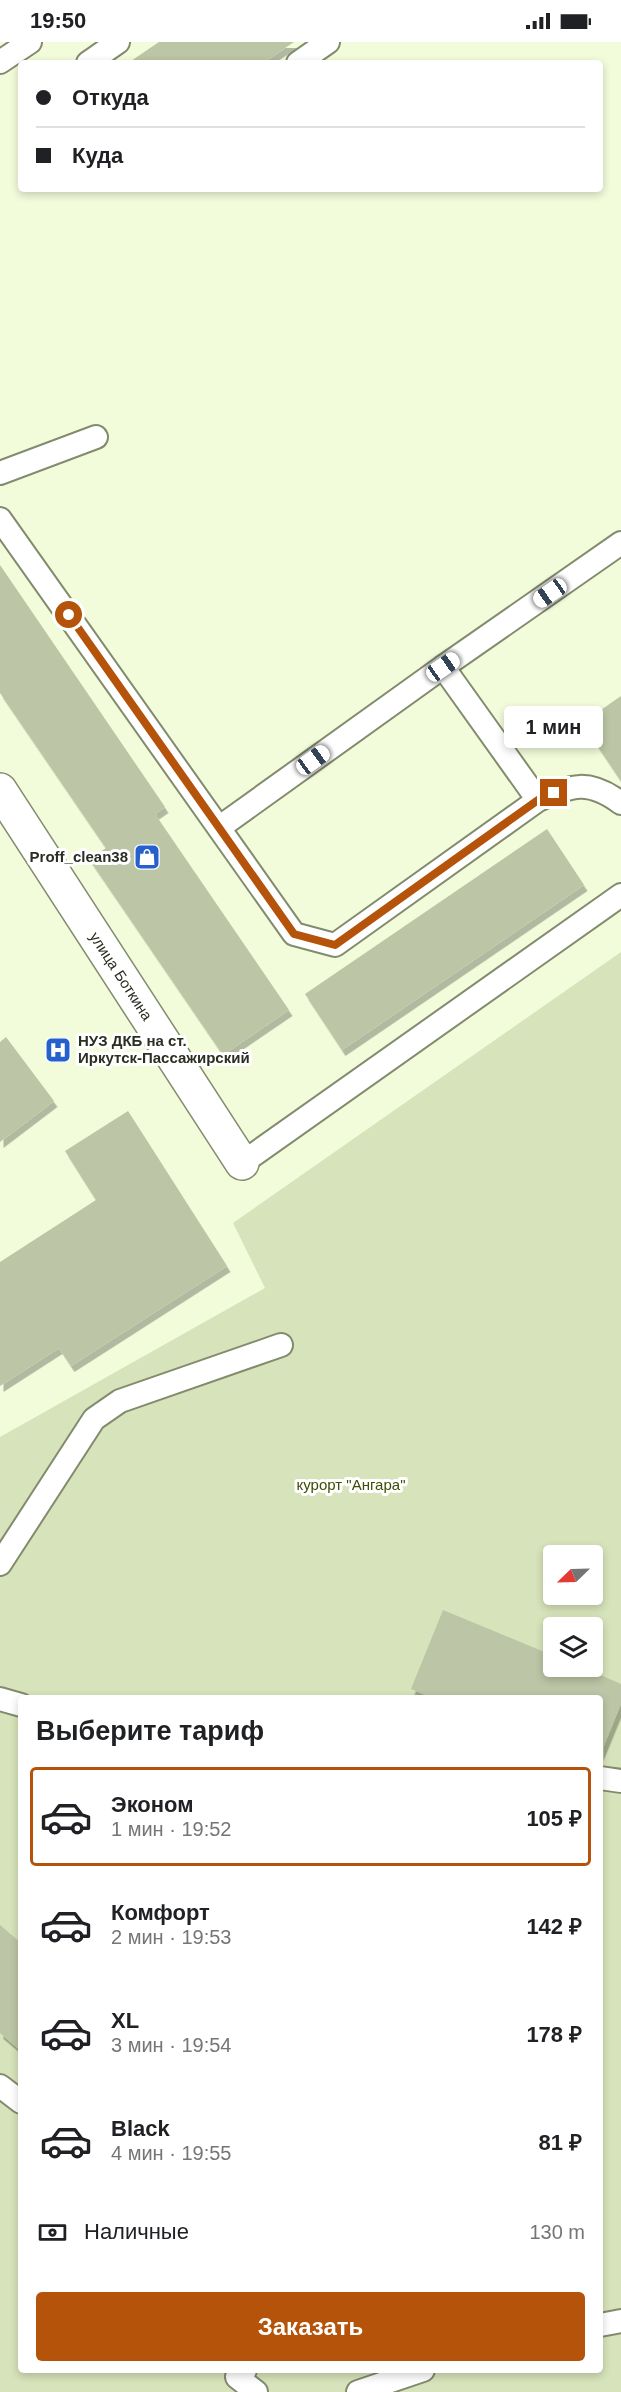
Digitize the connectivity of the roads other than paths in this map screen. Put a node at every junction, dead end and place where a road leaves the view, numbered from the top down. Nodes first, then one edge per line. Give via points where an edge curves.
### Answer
1 (30, 42) edge
2 (118, 42) edge
3 (328, 42) edge
4 (92, 60) edge
5 (301, 60) edge
6 (0, 62) edge
7 (96, 437) dead end
8 (0, 473) edge
9 (0, 519) edge
10 (621, 543) edge
11 (443, 667) junction
12 (0, 790) edge
13 (538, 800) junction
14 (621, 803) edge
15 (220, 827) junction
16 (621, 895) edge
17 (242, 1163) joint
18 (281, 1345) dead end
19 (0, 1564) edge
20 (0, 1699) edge
21 (18, 1704) edge
22 (603, 1778) edge
23 (621, 1781) edge
24 (0, 2086) edge
25 (18, 2100) edge
26 (621, 2321) edge
27 (603, 2324) edge
28 (239, 2373) edge
29 (414, 2373) edge
30 (256, 2392) edge
31 (358, 2392) edge

1 - 6 lane
2 - 4 lane
3 - 5 lane
7 - 8 lane
9 - 15 lane
10 - 11 lane
11 - 13 lane
11 - 15 lane
12 - 17 street, улица Боткина
13 - 14 lane via 569,786 603,790
13 - 15 lane via 335,945 294,934
16 - 17 lane
18 - 19 lane via 120,1401 94,1419
20 - 21 lane
22 - 23 lane
24 - 25 lane
26 - 27 lane
28 - 30 lane
29 - 31 lane

